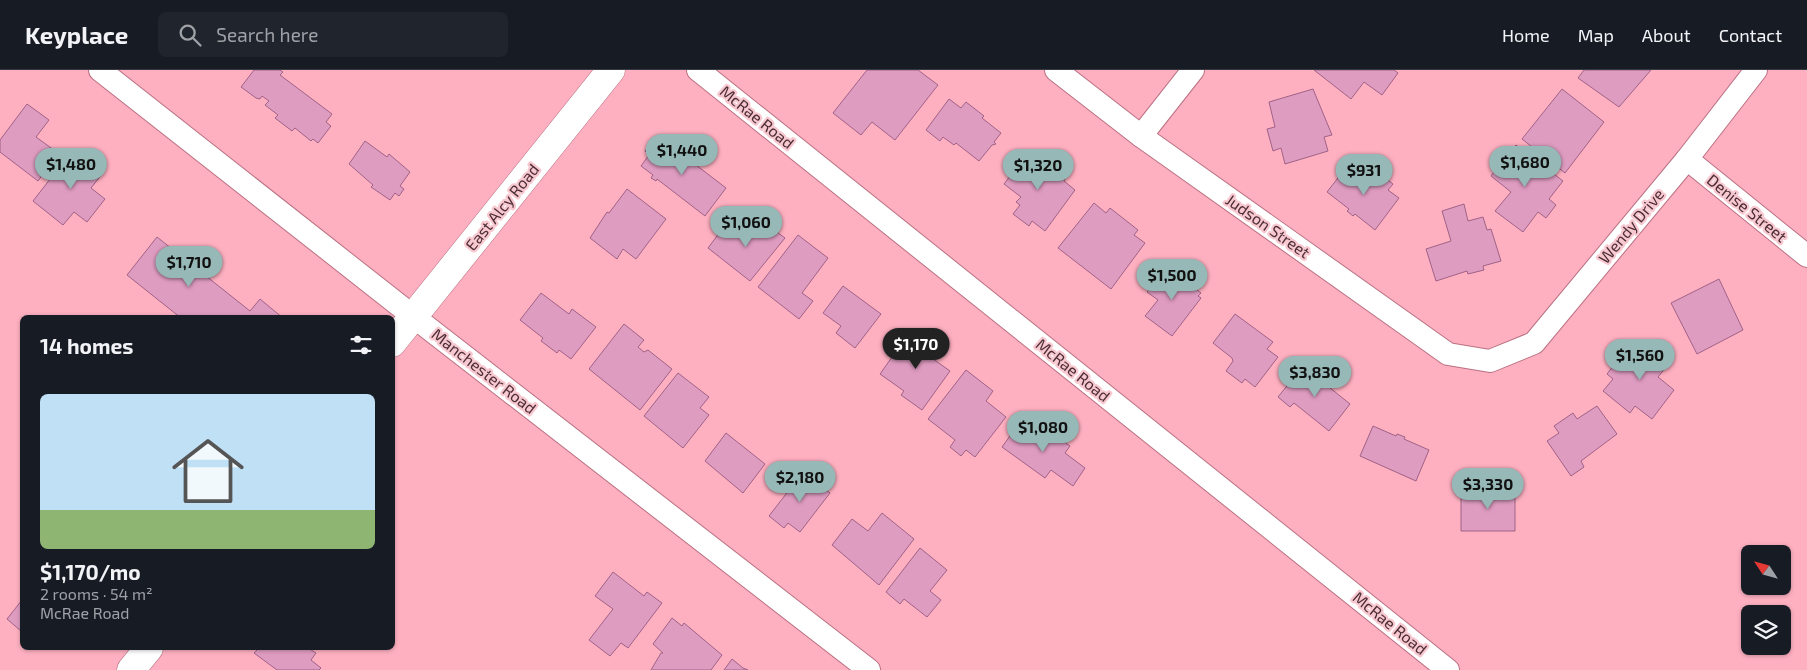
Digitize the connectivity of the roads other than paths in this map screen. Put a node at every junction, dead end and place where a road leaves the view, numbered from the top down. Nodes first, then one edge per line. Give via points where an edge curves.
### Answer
1 (100, 70) edge
2 (610, 70) edge
3 (698, 70) edge
4 (1056, 70) edge
5 (1193, 70) edge
6 (1756, 70) edge
7 (1141, 136) junction
8 (1687, 159) junction
9 (1807, 256) edge
10 (414, 317) junction
11 (395, 340) edge
12 (1490, 361) joint
13 (148, 650) edge
14 (132, 670) edge
15 (869, 670) edge
16 (1448, 670) edge

1 - 10 street, Manchester Road
2 - 10 street, East Alcy Road
3 - 16 street, McRae Road
4 - 7 street, Judson Street
5 - 7 street
6 - 8 street, Wendy Drive
7 - 12 street, Judson Street via 1448,354
8 - 9 street, Denise Street
8 - 12 street, Wendy Drive via 1534,343
10 - 11 street, East Alcy Road
10 - 15 street, Manchester Road
13 - 14 street

